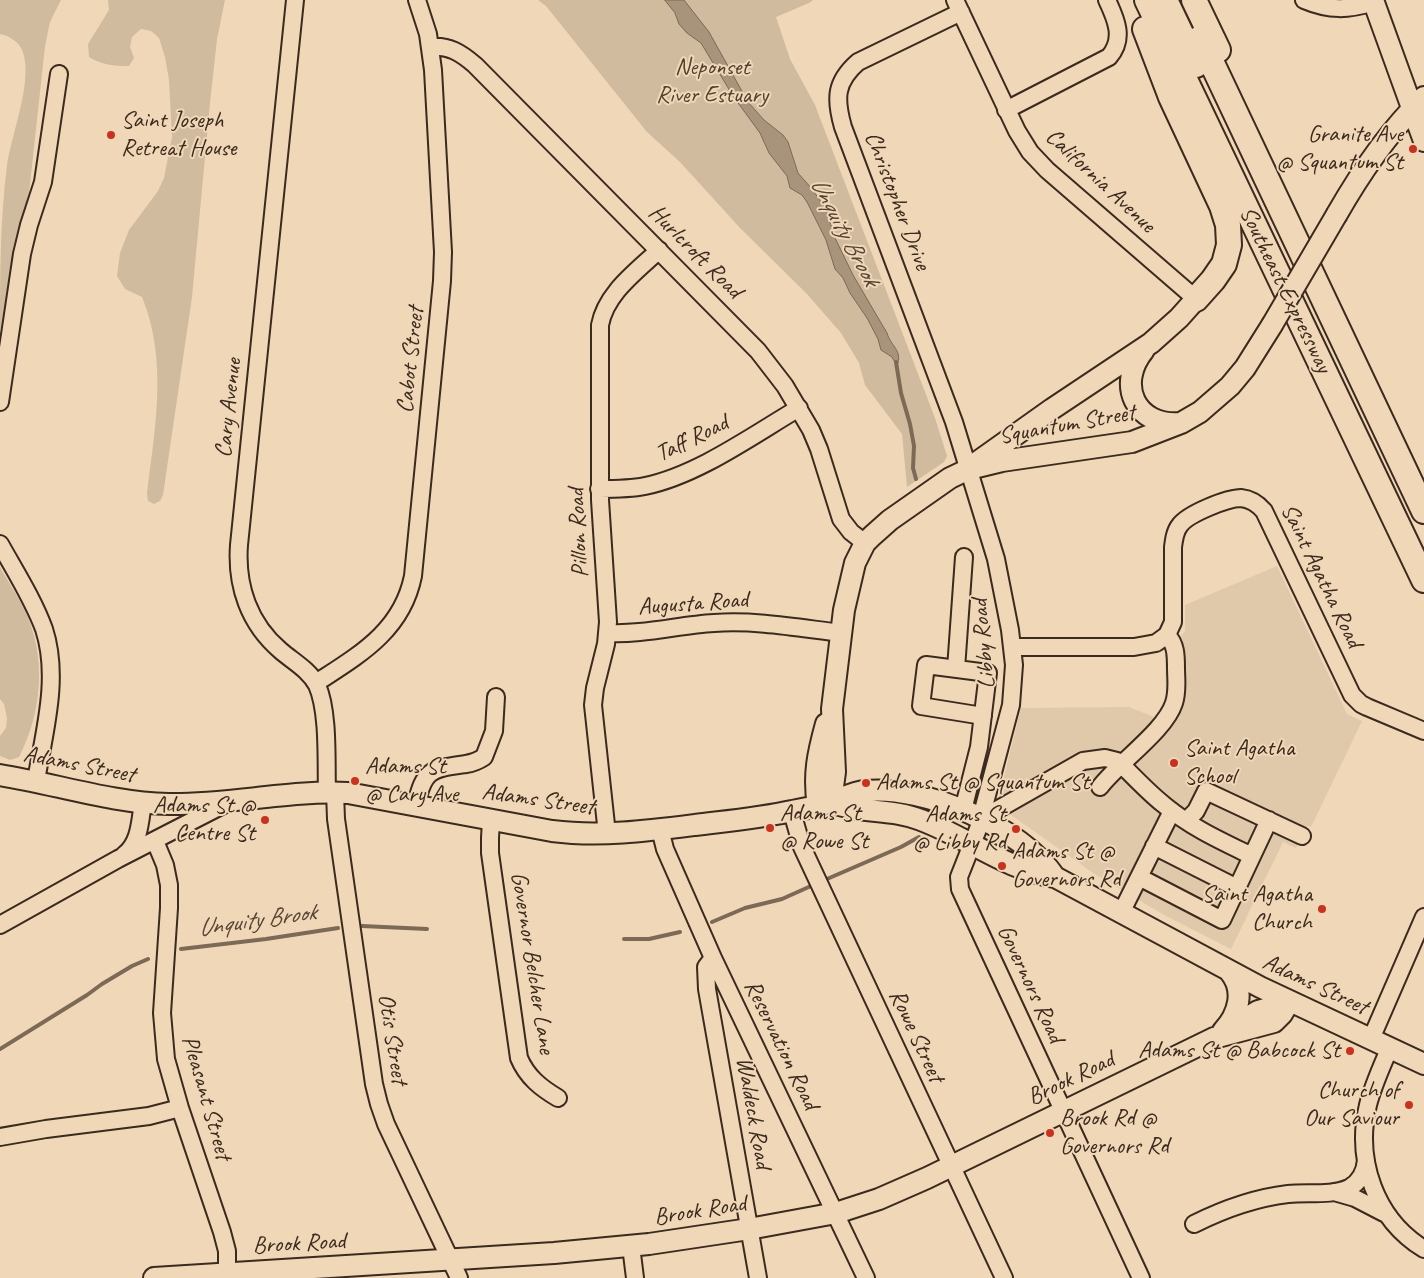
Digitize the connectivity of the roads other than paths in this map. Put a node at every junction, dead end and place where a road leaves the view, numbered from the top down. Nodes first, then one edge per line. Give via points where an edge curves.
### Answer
1 (295, 0) edge
2 (417, 0) edge
3 (1107, 0) edge
4 (1139, 0) edge
5 (1147, 0) edge
6 (1165, 0) edge
7 (1182, 0) edge
8 (1194, 0) edge
9 (1304, 0) edge
10 (1373, 1) edge
11 (958, 6) edge
12 (430, 47) junction
13 (59, 74) dead end
14 (1418, 103) edge
15 (1006, 110) junction
16 (1424, 141) edge
17 (659, 250) junction
18 (1196, 299) junction
19 (1151, 343) junction
20 (0, 402) edge
21 (799, 408) junction
22 (1181, 423) junction
23 (968, 469) junction
24 (1424, 485) edge
25 (599, 489) junction
26 (1424, 511) edge
27 (0, 544) edge
28 (865, 544) junction
29 (1424, 546) edge
30 (964, 557) dead end
31 (1424, 580) edge
32 (607, 633) junction
33 (841, 634) junction
34 (1167, 635) junction
35 (1012, 647) junction
36 (956, 669) junction
37 (316, 683) junction
38 (496, 697) dead end
39 (982, 716) junction
40 (1424, 731) edge
41 (1121, 764) junction
42 (0, 775) edge
43 (36, 781) junction
44 (1100, 788) dead end
45 (331, 792) junction
46 (920, 796) junction
47 (242, 800) junction
48 (143, 802) junction
49 (825, 804) junction
50 (416, 805) junction
51 (1172, 811) junction
52 (792, 812) junction
53 (972, 814) junction
54 (913, 817) junction
55 (492, 820) junction
56 (1269, 820) junction
57 (1186, 821) junction
58 (660, 829) junction
59 (607, 834) junction
60 (1302, 836) dead end
61 (155, 841) junction
62 (973, 844) junction
63 (1154, 846) junction
64 (1252, 856) junction
65 (118, 859) junction
66 (1055, 877) junction
67 (1139, 877) junction
68 (1237, 888) junction
69 (1121, 913) junction
70 (1424, 917) edge
71 (0, 925) edge
72 (713, 958) junction
73 (1230, 972) junction
74 (1289, 1002) junction
75 (1214, 1038) junction
76 (1371, 1039) junction
77 (1396, 1050) junction
78 (1424, 1056) edge
79 (1424, 1064) edge
80 (558, 1098) dead end
81 (180, 1108) junction
82 (1063, 1110) junction
83 (0, 1137) edge
84 (1366, 1160) junction
85 (951, 1166) junction
86 (1334, 1192) junction
87 (836, 1213) junction
88 (1387, 1215) junction
89 (1194, 1224) dead end
90 (749, 1229) junction
91 (631, 1246) junction
92 (1421, 1250) edge
93 (451, 1259) junction
94 (312, 1273) edge
95 (228, 1275) edge
96 (154, 1278) edge
97 (459, 1278) edge
98 (635, 1278) edge
99 (758, 1278) edge
100 (866, 1278) edge
101 (1004, 1278) edge
102 (1141, 1278) edge

1 - 37 street, Cary Avenue via 238,566 244,595 258,624 273,643 302,666
2 - 12 street, Cabot Street
3 - 15 street via 1118,34 1115,50
4 - 18 highway via 1146,31 1168,90 1228,225 1229,245 1224,264
5 - 31 highway, Southeast Expressway
6 - 29 highway
7 - 26 highway
8 - 24 highway, Southeast Expressway
9 - 10 street via 1343,9
10 - 14 main road
11 - 15 street, California Avenue
11 - 23 street, Christopher Drive via 851,67 839,88 837,104 949,407
12 - 17 street, Hurlcroft Road via 451,48 475,65
12 - 37 street, Cabot Street via 443,266 413,576 402,608 384,633
13 - 20 street via 43,182 22,254
14 - 16 main road
14 - 22 main road, Squantum Street, bridge via 1367,164 1245,368 1200,412
15 - 18 street, California Avenue via 1039,162
17 - 21 street, Hurlcroft Road via 758,351
17 - 25 street, Pillon Road via 615,294 602,316
18 - 19 main road, Squantum Street
19 - 22 main road via 1138,357 1131,372 1132,396 1151,419
19 - 23 main road, Squantum Street
21 - 25 street, Taff Road via 681,474 646,486
21 - 28 street, Hurlcroft Road via 819,449 841,519
22 - 23 main road, Squantum Street via 1126,444 1002,461
23 - 28 main road, Squantum Street via 895,516
23 - 35 street, Libby Road via 996,559
25 - 32 street, Pillon Road
27 - 43 street via 40,620 50,663 50,694
28 - 33 main road, Squantum Street via 852,574
30 - 36 street
32 - 33 street, Augusta Road via 739,622
32 - 59 street, Pillon Road via 593,705
33 - 49 main road, Squantum Street via 831,719 835,772
34 - 35 street via 1143,647
34 - 40 street, Saint Agatha Road via 1174,615 1173,547 1179,526 1189,517 1226,501 1241,498 1254,502 1260,505 1267,517 1352,696 1367,707
34 - 41 street via 1176,657 1174,702 1163,722
35 - 53 street, Libby Road via 1012,705
36 - 39 street via 988,673
36 - 39 street via 926,665 920,706
37 - 45 street, Cary Avenue via 323,710
38 - 50 street via 494,731 484,757 428,774
39 - 53 street
41 - 44 street
41 - 51 street
41 - 53 street via 1105,758 1083,761
42 - 43 main road, Adams Street
43 - 48 main road, Adams Street
45 - 47 main road, Adams Street
45 - 50 main road, Adams Street
45 - 93 street, Otis Street via 378,1104
46 - 49 main road, Adams Street via 865,791
46 - 53 main road, Adams Street
46 - 54 main road
47 - 48 main road, Adams Street via 179,804
47 - 61 street via 215,808
48 - 65 street via 135,842
49 - 52 main road, Adams Street
49 - 54 main road, Adams Street
50 - 55 main road, Adams Street
51 - 57 street
51 - 63 street
52 - 58 main road, Adams Street
52 - 85 street, Rowe Street via 802,847
53 - 62 street, Libby Road
53 - 66 main road, Adams Street via 1035,852
54 - 62 main road, Adams Street
55 - 59 main road, Adams Street via 562,832
55 - 80 street, Governor Belcher Lane via 490,853 519,1058 534,1081
56 - 57 street via 1206,791 1196,811
56 - 60 street
56 - 64 street
57 - 64 street
58 - 59 main road, Adams Street
58 - 72 street, Reservation Road via 665,849
61 - 65 street
61 - 81 street, Pleasant Street via 169,884 162,1007 169,1073
62 - 66 main road, Adams Street via 1024,870
62 - 82 street, Governors Road via 960,872 960,889
63 - 67 street
63 - 68 street
64 - 68 street
65 - 71 street
66 - 69 main road, Adams Street
67 - 68 street via 1222,920
67 - 69 street
69 - 73 main road, Adams Street
70 - 76 street
72 - 87 street, Reservation Road
72 - 90 street, Waldeck Road via 706,967 707,989
73 - 74 main road, Adams Street
73 - 75 main road via 1238,987 1238,1005 1230,1022
74 - 75 main road, Brook Road via 1274,1022
74 - 76 main road, Adams Street
75 - 82 main road, Brook Road
76 - 77 main road, Adams Street
77 - 78 main road
77 - 79 main road, Adams Street
77 - 84 street via 1374,1086 1368,1106 1364,1133
81 - 83 street via 149,1116
81 - 95 street, Pleasant Street via 222,1232
82 - 85 main road, Brook Road
82 - 102 street, Governors Road
84 - 86 street via 1357,1182
84 - 88 street via 1374,1192
85 - 87 main road, Brook Road via 894,1192
85 - 101 street, Rowe Street
86 - 88 street via 1355,1198
86 - 89 street via 1264,1198 1222,1210
87 - 90 main road, Brook Road
87 - 100 street, Reservation Road
88 - 92 street
90 - 91 main road, Brook Road
90 - 99 street, Waldeck Road
91 - 93 main road, Brook Road
91 - 98 street
93 - 94 main road, Brook Road
93 - 97 street, Otis Street
94 - 95 main road, Brook Road
95 - 96 main road, Brook Road

